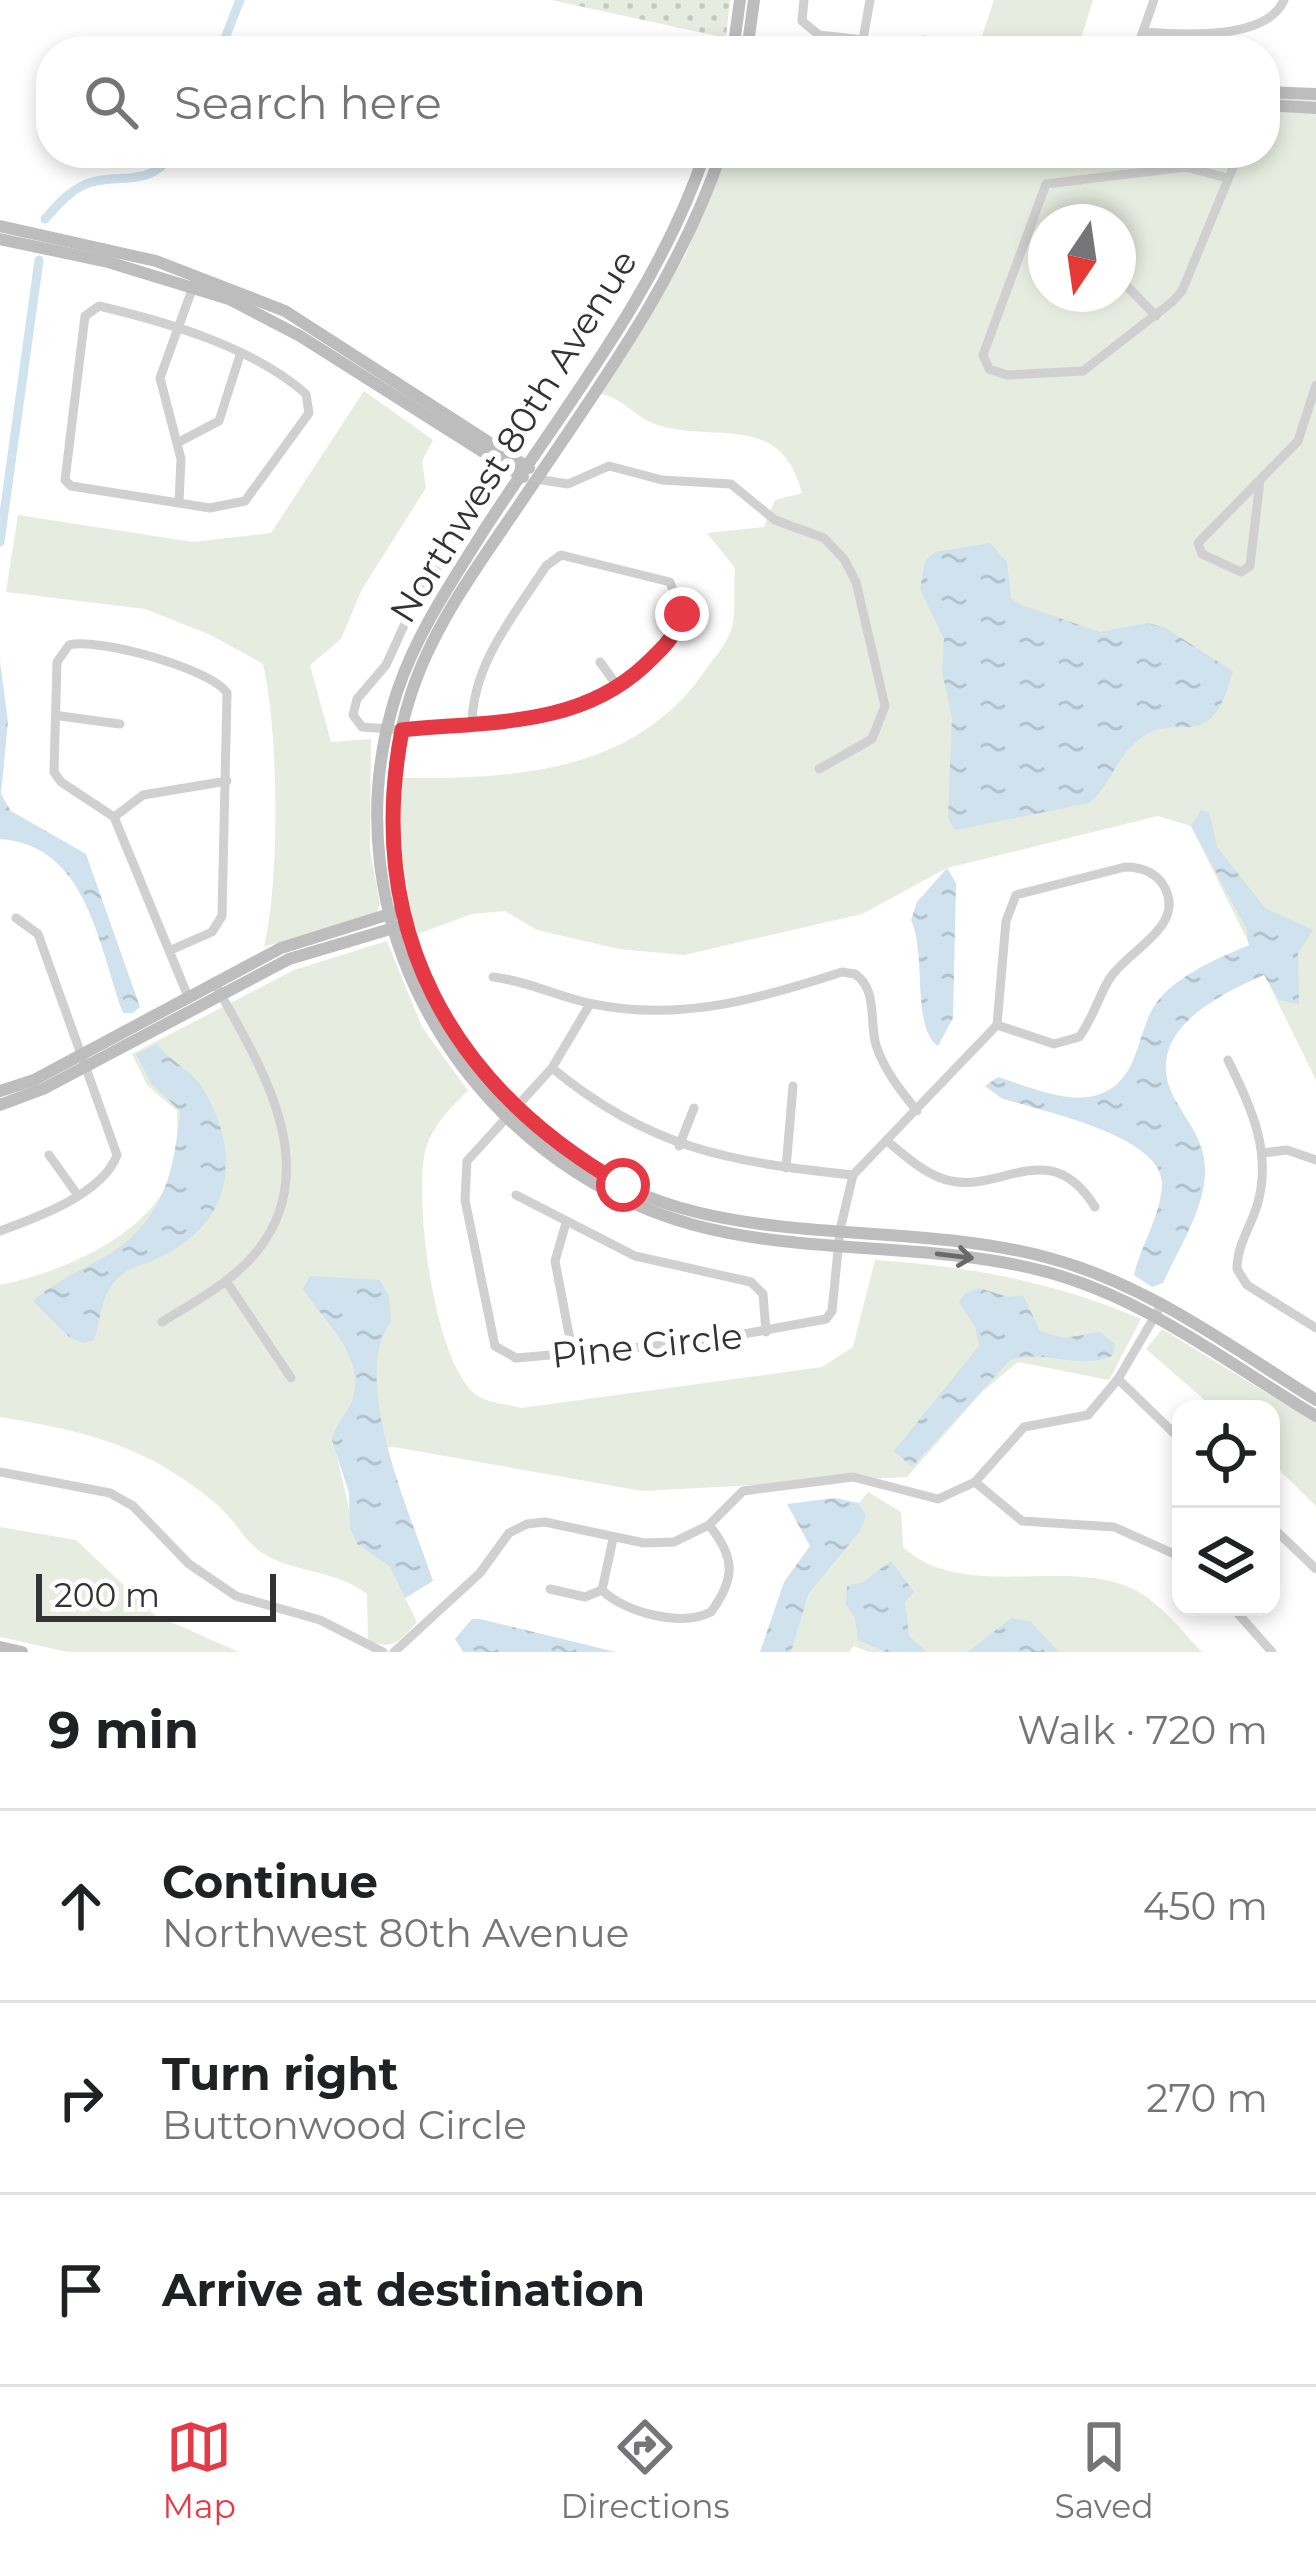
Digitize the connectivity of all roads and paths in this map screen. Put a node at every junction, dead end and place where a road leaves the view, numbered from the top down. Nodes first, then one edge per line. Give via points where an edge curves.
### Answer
1 (740, 0) edge
2 (754, 0) edge
3 (804, 0) edge
4 (870, 0) edge
5 (1154, 0) edge
6 (1284, 0) edge
7 (1144, 32) junction
8 (735, 36) edge
9 (749, 36) edge
10 (844, 36) edge
11 (865, 36) edge
12 (1142, 36) edge
13 (1280, 93) edge
14 (1316, 94) edge
15 (1280, 106) edge
16 (1316, 107) edge
17 (699, 168) edge
18 (714, 168) edge
19 (1170, 168) edge
20 (1193, 168) edge
21 (1232, 168) edge
22 (1227, 178) junction
23 (0, 226) edge
24 (0, 239) edge
25 (196, 280) junction
26 (1136, 295) edge
27 (1156, 316) junction
28 (176, 328) junction
29 (240, 355) junction
30 (1316, 385) edge
31 (177, 443) junction
32 (527, 464) junction
33 (519, 477) junction
34 (536, 479) junction
35 (1260, 480) junction
36 (478, 491) dead end
37 (179, 502) junction
38 (600, 662) dead end
39 (618, 687) junction
40 (60, 716) junction
41 (472, 723) junction
42 (120, 724) dead end
43 (395, 730) junction
44 (819, 770) dead end
45 (227, 781) junction
46 (114, 817) junction
47 (16, 902) dead end
48 (16, 918) junction
49 (397, 919) junction
50 (0, 922) edge
51 (172, 950) junction
52 (493, 977) dead end
53 (218, 990) junction
54 (191, 1004) junction
55 (590, 1004) junction
56 (997, 1025) junction
57 (85, 1060) junction
58 (1228, 1060) dead end
59 (552, 1068) junction
60 (793, 1086) dead end
61 (0, 1091) edge
62 (0, 1105) edge
63 (694, 1108) dead end
64 (916, 1111) junction
65 (509, 1113) junction
66 (887, 1141) junction
67 (679, 1146) junction
68 (1263, 1153) junction
69 (49, 1155) dead end
70 (1316, 1160) edge
71 (786, 1168) junction
72 (853, 1174) junction
73 (77, 1194) junction
74 (516, 1195) dead end
75 (657, 1207) junction
76 (1095, 1208) dead end
77 (566, 1223) junction
78 (840, 1230) junction
79 (0, 1232) edge
80 (839, 1245) junction
81 (226, 1281) junction
82 (1158, 1310) junction
83 (161, 1322) dead end
84 (1316, 1328) edge
85 (766, 1332) junction
86 (573, 1355) junction
87 (291, 1378) dead end
88 (1118, 1379) junction
89 (1316, 1400) edge
90 (1316, 1416) edge
91 (1172, 1431) edge
92 (0, 1472) edge
93 (975, 1482) junction
94 (709, 1526) junction
95 (1280, 1535) edge
96 (613, 1539) junction
97 (1172, 1553) edge
98 (1316, 1569) edge
99 (550, 1589) dead end
100 (602, 1590) junction
101 (1240, 1616) edge
102 (0, 1647) edge
103 (22, 1652) edge
104 (383, 1652) edge
105 (394, 1652) edge
106 (1273, 1652) edge

1 - 8 street
2 - 9 street
3 - 10 street via 810,31
4 - 11 street
5 - 7 street
6 - 7 street via 1273,20 1249,29
7 - 12 street
13 - 14 street
15 - 16 street
17 - 32 street, Northwest 80th Avenue via 646,284
18 - 34 street, Northwest 80th Avenue via 665,279
19 - 27 street via 1046,184 983,356 989,370 1007,375 1083,370
20 - 22 street
21 - 22 street
22 - 27 street via 1182,291
23 - 25 street
24 - 25 street
25 - 28 street
25 - 32 street via 315,329
25 - 33 street via 285,327
26 - 27 street
28 - 29 street
28 - 31 street via 160,378
28 - 37 street via 91,308 62,474 70,486
29 - 31 street via 219,422
29 - 37 street via 302,389 309,412 245,501 210,508
30 - 35 street via 1298,441
31 - 37 street
32 - 33 street, Northwest 80th Avenue
32 - 34 street
33 - 34 street
33 - 43 street, Northwest 80th Avenue via 429,619 397,691
34 - 43 street, Northwest 80th Avenue via 440,627
34 - 44 street via 568,484 608,466 731,484 776,520 824,538 856,582 885,706 872,739
35 - 35 street via 1250,566 1241,572 1202,554 1198,543
36 - 43 street via 386,665 356,699 356,723
38 - 39 street
39 - 41 street via 578,710
39 - 41 street via 674,637 682,614 677,590 661,578 561,555 488,658
40 - 42 street
40 - 45 street via 57,662 79,642 214,676 230,705
40 - 46 street via 54,772
41 - 43 street
43 - 49 street, Northwest 80th Avenue via 379,819
45 - 46 street via 142,795
45 - 51 street via 223,916 212,932
46 - 51 street
47 - 48 street
48 - 50 street
48 - 57 street via 38,934
49 - 53 street via 280,948
49 - 65 street, Northwest 80th Avenue via 437,1034
51 - 54 street
52 - 55 street
53 - 54 street
53 - 81 street via 275,1105 288,1163 269,1233
54 - 57 street
55 - 59 street, Pine Circle
55 - 64 street via 672,1012 855,974 870,993 884,1065
56 - 56 street via 1054,1044 1079,1037 1108,980 1162,928 1167,891 1138,867 1028,888 1009,907
56 - 64 street
57 - 61 street
57 - 62 street
57 - 73 street via 117,1155
58 - 68 street
59 - 65 street, Pine Circle
59 - 67 street via 608,1112
60 - 71 street
63 - 67 street
64 - 66 street
65 - 75 street, Northwest 80th Avenue
65 - 86 street, Pine Circle via 476,1145 464,1178 496,1346 516,1358
66 - 72 street
66 - 76 street via 946,1180 1037,1171 1081,1185
67 - 71 street
68 - 70 street
68 - 84 street via 1237,1269 1247,1285
69 - 73 street
71 - 72 street
72 - 78 street
73 - 79 street
74 - 77 street
75 - 78 street
75 - 80 street via 727,1233
77 - 85 street via 675,1268 752,1282 763,1294
77 - 86 street via 555,1261
78 - 80 street
78 - 82 street via 1030,1253 1092,1272
80 -> 82 street via 1033,1269
80 - 85 street, Pine Circle via 826,1319
81 - 83 street
81 - 87 street
82 - 88 street
82 - 89 street
82 - 90 street
85 - 86 street, Pine Circle
88 - 91 street
88 - 93 street via 1088,1415 1024,1427
92 - 104 street via 110,1493 236,1596 320,1620
93 - 94 street via 938,1499 853,1477 743,1491
93 - 97 street via 1022,1521 1114,1527
94 - 96 street via 674,1542
94 - 100 street via 731,1566 711,1612 685,1620 615,1603
95 - 98 street
96 - 100 street
96 - 105 street via 545,1522 509,1533 480,1574
99 - 100 street via 585,1597
101 - 106 street
102 - 103 street

